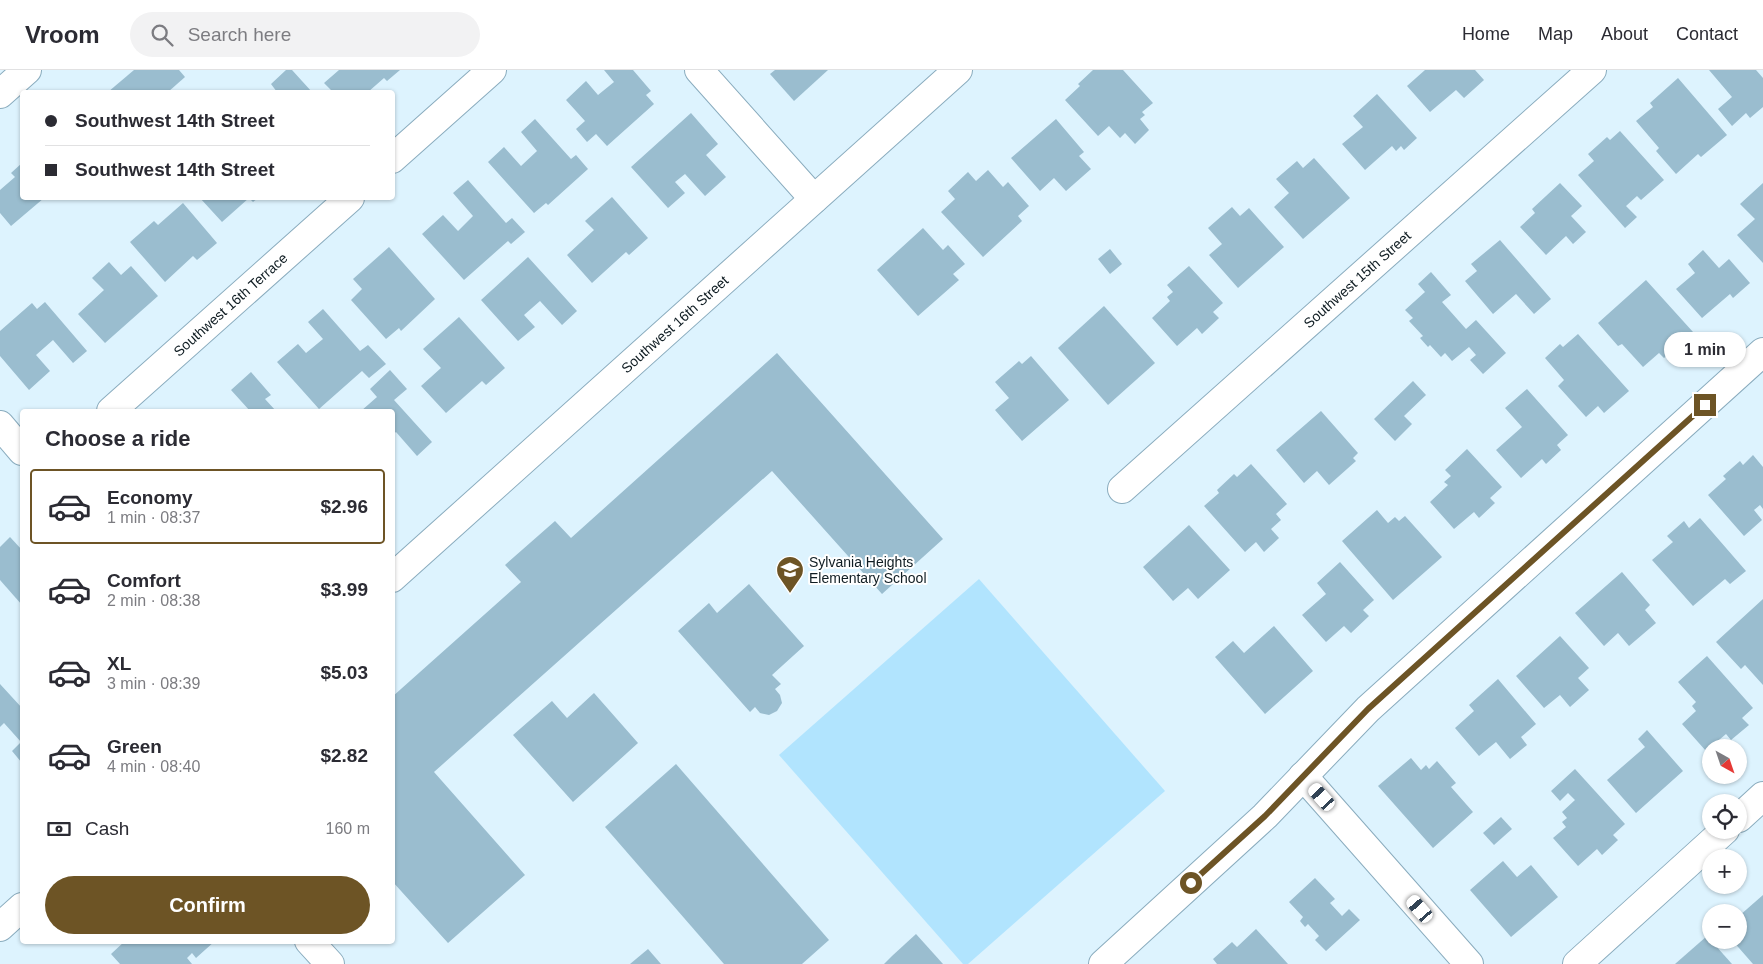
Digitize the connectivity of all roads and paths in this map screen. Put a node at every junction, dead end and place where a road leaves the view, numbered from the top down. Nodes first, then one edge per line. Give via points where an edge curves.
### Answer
1 (27, 70) edge
2 (492, 70) edge
3 (699, 70) edge
4 (958, 70) edge
5 (1592, 70) edge
6 (0, 94) edge
7 (395, 156) edge
8 (814, 199) junction
9 (348, 200) edge
10 (1763, 352) edge
11 (112, 409) edge
12 (0, 425) edge
13 (20, 449) edge
14 (1122, 488) dead end
15 (395, 575) edge
16 (1303, 776) junction
17 (1763, 796) edge
18 (1747, 811) edge
19 (1715, 839) edge
20 (20, 909) edge
21 (0, 927) edge
22 (312, 944) edge
23 (330, 964) edge
24 (1103, 964) edge
25 (1469, 964) edge
26 (1577, 964) edge

1 - 6 street
2 - 7 street
3 - 8 street
4 - 8 street, Southwest 16th Street
5 - 14 street, Southwest 15th Street
8 - 15 street, Southwest 16th Street
9 - 11 street, Southwest 16th Terrace
10 - 16 street via 1382,696
12 - 13 street
16 - 24 street via 1265,816
16 - 25 street
17 - 18 street
19 - 26 street
20 - 21 street
22 - 23 street

